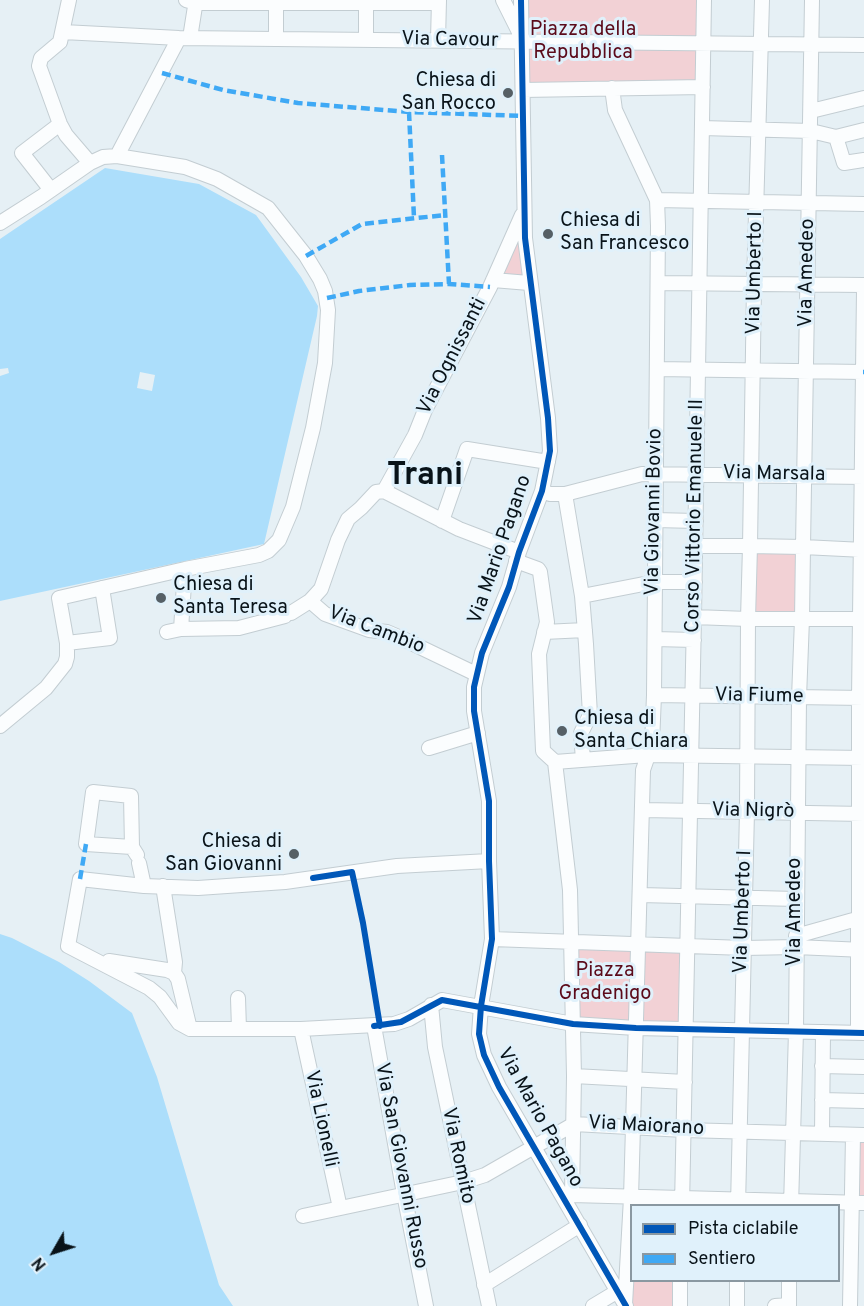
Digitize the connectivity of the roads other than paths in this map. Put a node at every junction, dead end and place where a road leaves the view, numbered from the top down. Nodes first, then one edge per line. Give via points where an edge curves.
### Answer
1 (503, 0) edge
2 (521, 0) edge
3 (704, 0) edge
4 (762, 0) edge
5 (812, 0) edge
6 (193, 1) edge
7 (276, 1) edge
8 (366, 2) edge
9 (439, 2) edge
10 (68, 6) edge
11 (63, 32) junction
12 (185, 38) junction
13 (276, 39) junction
14 (366, 39) junction
15 (438, 40) junction
16 (522, 40) junction
17 (704, 43) junction
18 (761, 45) junction
19 (811, 45) junction
20 (864, 45) edge
21 (703, 87) junction
22 (612, 88) junction
23 (523, 90) junction
24 (864, 98) edge
25 (811, 111) junction
26 (60, 124) junction
27 (702, 128) junction
28 (760, 130) junction
29 (864, 130) edge
30 (811, 131) junction
31 (836, 137) junction
32 (117, 156) junction
33 (864, 160) edge
34 (90, 163) junction
35 (51, 190) junction
36 (657, 200) junction
37 (701, 201) junction
38 (809, 202) junction
39 (757, 203) junction
40 (864, 204) edge
41 (523, 213) junction
42 (0, 223) edge
43 (493, 280) junction
44 (529, 283) junction
45 (657, 283) junction
46 (699, 284) junction
47 (754, 285) junction
48 (864, 285) edge
49 (808, 286) junction
50 (864, 290) edge
51 (657, 369) junction
52 (698, 369) junction
53 (754, 369) junction
54 (806, 371) junction
55 (863, 372) edge
56 (548, 462) junction
57 (656, 473) junction
58 (696, 473) junction
59 (750, 475) junction
60 (804, 476) junction
61 (864, 477) edge
62 (384, 491) junction
63 (542, 491) junction
64 (565, 494) junction
65 (655, 520) junction
66 (442, 521) junction
67 (696, 521) junction
68 (695, 546) junction
69 (750, 546) junction
70 (803, 547) junction
71 (863, 550) edge
72 (518, 557) junction
73 (185, 569) junction
74 (654, 582) junction
75 (695, 582) junction
76 (102, 588) junction
77 (582, 596) junction
78 (310, 601) junction
79 (694, 617) junction
80 (748, 619) junction
81 (802, 619) junction
82 (862, 619) edge
83 (181, 629) junction
84 (585, 630) junction
85 (167, 632) dead end
86 (544, 632) junction
87 (655, 639) junction
88 (694, 640) junction
89 (67, 643) junction
90 (476, 674) junction
91 (654, 695) junction
92 (693, 696) junction
93 (747, 697) junction
94 (798, 698) junction
95 (862, 698) edge
96 (0, 726) edge
97 (477, 726) junction
98 (429, 748) dead end
99 (647, 755) junction
100 (691, 756) junction
101 (747, 756) junction
102 (798, 757) junction
103 (862, 758) edge
104 (583, 760) junction
105 (555, 762) junction
106 (643, 810) junction
107 (691, 811) junction
108 (747, 811) junction
109 (797, 813) junction
110 (861, 814) edge
111 (136, 855) junction
112 (489, 861) junction
113 (144, 886) junction
114 (163, 886) junction
115 (641, 895) junction
116 (689, 897) junction
117 (745, 898) junction
118 (796, 899) junction
119 (861, 917) edge
120 (492, 939) junction
121 (796, 941) junction
122 (572, 942) junction
123 (639, 944) junction
124 (688, 946) junction
125 (744, 948) junction
126 (861, 950) edge
127 (96, 959) junction
128 (174, 973) junction
129 (238, 998) dead end
130 (431, 1005) junction
131 (482, 1006) junction
132 (573, 1023) junction
133 (374, 1026) junction
134 (636, 1028) junction
135 (687, 1028) junction
136 (190, 1029) junction
137 (239, 1029) junction
138 (302, 1029) junction
139 (741, 1029) junction
140 (795, 1031) junction
141 (823, 1032) junction
142 (861, 1033) edge
143 (822, 1066) junction
144 (864, 1067) edge
145 (574, 1076) junction
146 (634, 1079) junction
147 (685, 1082) junction
148 (822, 1100) junction
149 (864, 1101) edge
150 (574, 1124) junction
151 (633, 1126) junction
152 (684, 1130) junction
153 (738, 1130) junction
154 (793, 1132) junction
155 (822, 1134) junction
156 (859, 1135) edge
157 (534, 1146) junction
158 (463, 1182) junction
159 (404, 1194) junction
160 (569, 1197) junction
161 (631, 1198) junction
162 (682, 1202) edge
163 (858, 1202) edge
164 (738, 1203) edge
165 (791, 1203) edge
166 (821, 1203) edge
167 (631, 1204) edge
168 (340, 1208) junction
169 (303, 1216) dead end
170 (580, 1225) junction
171 (630, 1235) edge
172 (629, 1272) edge
173 (844, 1276) edge
174 (681, 1282) edge
175 (737, 1282) edge
176 (789, 1282) edge
177 (484, 1285) junction
178 (618, 1291) junction
179 (855, 1299) edge
180 (626, 1305) edge
181 (426, 1306) edge
182 (489, 1306) edge
183 (593, 1306) edge
184 (680, 1306) edge
185 (737, 1306) edge
186 (782, 1306) edge

1 - 16 street
2 - 16 street
3 - 17 street
4 - 18 street, Via Umberto I
5 - 19 street, Via Amedeo
6 - 7 street
6 - 12 street
7 - 8 street
7 - 13 street
8 - 9 street
8 - 14 street
9 - 15 street
10 - 11 street
11 - 12 street, Via Cavour
11 - 26 street via 57,45 39,61
12 - 13 street, Via Cavour
12 - 32 street
13 - 14 street, Via Cavour
14 - 15 street, Via Cavour
15 - 16 street, Via Cavour
16 - 17 street, Via Cavour
16 - 23 street
17 - 18 street, Via Cavour
17 - 21 street
18 - 19 street, Via Cavour
18 - 28 street, Via Umberto I
19 - 20 street, Via Cavour
19 - 25 street, Via Amedeo
21 - 22 street
21 - 27 street, Corso Vittorio Emanuele II
22 - 23 street
22 - 36 street, Via Giovanni Bovio via 615,110
23 - 41 street
24 - 25 street
25 - 30 street, Via Amedeo
26 - 34 street
26 - 35 street via 22,153
27 - 28 street
27 - 37 street, Corso Vittorio Emanuele II
28 - 30 street
28 - 39 street, Via Umberto I
29 - 31 street
30 - 31 street
30 - 38 street, Via Amedeo
31 - 33 street via 844,163
32 - 34 street
32 - 73 street via 196,171 261,202 306,256 325,291 325,363 314,428 293,507 279,540 259,555
34 - 35 street
35 - 42 street
36 - 37 street
36 - 45 street, Via Giovanni Bovio
37 - 39 street
37 - 46 street, Corso Vittorio Emanuele II
38 - 39 street
38 - 40 street
38 - 49 street, Via Amedeo
39 - 47 street, Via Umberto I
41 - 43 street, Via Ognissanti
41 - 44 street, Via Mario Pagano
43 - 44 street
43 - 62 street, Via Ognissanti
44 - 56 street, Via Mario Pagano via 548,418
45 - 46 street
45 - 51 street, Via Giovanni Bovio
46 - 47 street
46 - 52 street, Corso Vittorio Emanuele II
47 - 49 street
47 - 53 street, Via Umberto I
48 - 49 street
49 - 54 street, Via Amedeo
50 - 55 street
51 - 52 street
51 - 57 street, Via Giovanni Bovio
52 - 53 street
52 - 58 street, Corso Vittorio Emanuele II
53 - 54 street
53 - 59 street, Via Umberto I
54 - 55 street
54 - 60 street, Via Amedeo
55 - 61 street
56 - 63 street, Via Mario Pagano
56 - 66 street via 467,448
57 - 58 street, Via Marsala
57 - 64 street, Via Marsala via 629,476
57 - 65 street, Via Giovanni Bovio
58 - 59 street, Via Marsala
58 - 67 street, Corso Vittorio Emanuele II
59 - 60 street, Via Marsala
59 - 69 street, Via Umberto I
60 - 61 street, Via Marsala
60 - 70 street, Via Amedeo
61 - 71 street
62 - 66 street
62 - 78 street via 376,492 346,522 322,586
63 - 64 street, Via Marsala
63 - 72 street, Via Mario Pagano
64 - 77 street
65 - 67 street
65 - 74 street, Via Giovanni Bovio
66 - 72 street
67 - 68 street, Corso Vittorio Emanuele II
68 - 69 street
68 - 75 street, Corso Vittorio Emanuele II
69 - 70 street
69 - 80 street, Via Umberto I
70 - 71 street
70 - 81 street, Via Amedeo
71 - 82 street
72 - 86 street via 540,572 547,622
72 - 90 street, Via Mario Pagano
73 - 76 street
73 - 83 street
74 - 75 street
74 - 77 street
74 - 87 street, Via Giovanni Bovio
75 - 79 street, Corso Vittorio Emanuele II
76 - 89 street via 58,598
76 - 89 street via 110,638
77 - 84 street
78 - 83 street via 288,615 239,628
78 - 90 street, Via Cambio via 325,614 369,630 387,632
79 - 80 street
79 - 88 street, Corso Vittorio Emanuele II
80 - 81 street
80 - 93 street, Via Umberto I
81 - 82 street
81 - 94 street, Via Amedeo
82 - 95 street
83 - 85 street
84 - 86 street
84 - 104 street via 590,715 581,733
86 - 105 street via 539,654 543,751
87 - 88 street
87 - 91 street, Via Giovanni Bovio
88 - 92 street, Corso Vittorio Emanuele II
89 - 96 street via 67,661 57,676
90 - 97 street, Via Mario Pagano
91 - 92 street, Via Fiume
91 - 99 street, Via Giovanni Bovio via 652,744
92 - 93 street, Via Fiume
92 - 100 street, Corso Vittorio Emanuele II
93 - 94 street, Via Fiume
93 - 101 street, Via Umberto I
94 - 95 street, Via Fiume
94 - 102 street, Via Amedeo
95 - 103 street
97 - 98 street
97 - 112 street, Via Mario Pagano via 489,801
99 - 100 street
99 - 104 street
99 - 106 street, Via Giovanni Bovio
100 - 101 street
100 - 107 street, Corso Vittorio Emanuele II
101 - 102 street
101 - 108 street, Via Umberto I
102 - 103 street
102 - 109 street, Via Amedeo
103 - 110 street
104 - 105 street
105 - 122 street
106 - 107 street, Via Nigrò
106 - 115 street, Via Giovanni Bovio
107 - 108 street, Via Nigrò
107 - 116 street, Corso Vittorio Emanuele II
108 - 109 street, Via Nigrò
108 - 117 street, Via Umberto I
109 - 110 street, Via Nigrò
109 - 118 street, Via Amedeo
110 - 119 street
111 - 111 street via 86,844 93,792 131,796
111 - 113 street
112 - 114 street via 406,864 285,882 198,888
112 - 120 street, Via Mario Pagano
113 - 114 street
113 - 127 street via 80,879 68,946
114 - 128 street
115 - 116 street
115 - 123 street, Via Giovanni Bovio
116 - 117 street
116 - 124 street, Corso Vittorio Emanuele II
117 - 118 street
117 - 125 street, Via Umberto I
118 - 121 street, Via Amedeo
119 - 121 street
119 - 126 street
120 - 122 street
120 - 131 street, Via Mario Pagano
121 - 125 street
121 - 126 street
121 - 140 street, Via Amedeo
122 - 123 street
122 - 132 street
123 - 124 street
123 - 134 street
124 - 125 street
124 - 135 street
125 - 139 street, Via Umberto I
126 - 142 street
127 - 128 street
127 - 136 street via 149,988 179,1023
128 - 136 street
129 - 137 street
130 - 131 street via 442,999
130 - 133 street via 397,1024
130 - 158 street, Via Romito via 435,1047
131 - 132 street
131 - 157 street, Via Mario Pagano via 479,1027 484,1055
132 - 134 street
132 - 145 street
133 - 138 street
133 - 159 street, Via San Giovanni Russo
134 - 135 street
134 - 146 street
135 - 139 street
135 - 147 street
136 - 137 street
137 - 138 street
138 - 168 street, Via Lionelli
139 - 140 street
139 - 153 street, Via Umberto I
140 - 141 street
140 - 154 street, Via Amedeo
141 - 142 street
141 - 143 street
143 - 144 street
143 - 148 street
145 - 146 street
145 - 150 street
146 - 147 street
146 - 151 street
147 - 152 street
148 - 149 street
148 - 155 street
150 - 151 street, Via Maiorano
150 - 157 street, Via Maiorano
150 - 160 street
151 - 152 street, Via Maiorano
151 - 161 street
152 - 153 street, Via Maiorano
152 - 162 street
153 - 154 street, Via Maiorano
153 - 164 street, Via Umberto I
154 - 155 street, Via Maiorano
154 - 165 street, Via Amedeo
155 - 156 street, Via Maiorano
156 - 163 street
157 - 158 street, Via Maiorano via 490,1172
157 - 160 street, Via Mario Pagano
158 - 159 street, Via Maiorano
158 - 177 street, Via Romito
159 - 168 street, Via Maiorano
159 - 181 street, Via San Giovanni Russo
160 - 161 street
160 - 170 street, Via Mario Pagano
161 - 162 street
161 - 167 street
162 - 164 street
163 - 166 street
163 - 173 street
164 - 165 street
165 - 166 street
168 - 169 street, Via Maiorano
170 - 177 street
170 - 178 street, Via Mario Pagano
171 - 172 street
172 - 180 street
173 - 179 street
174 - 184 street
175 - 185 street
176 - 186 street
177 - 182 street, Via Romito
178 - 180 street, Via Mario Pagano
178 - 183 street

